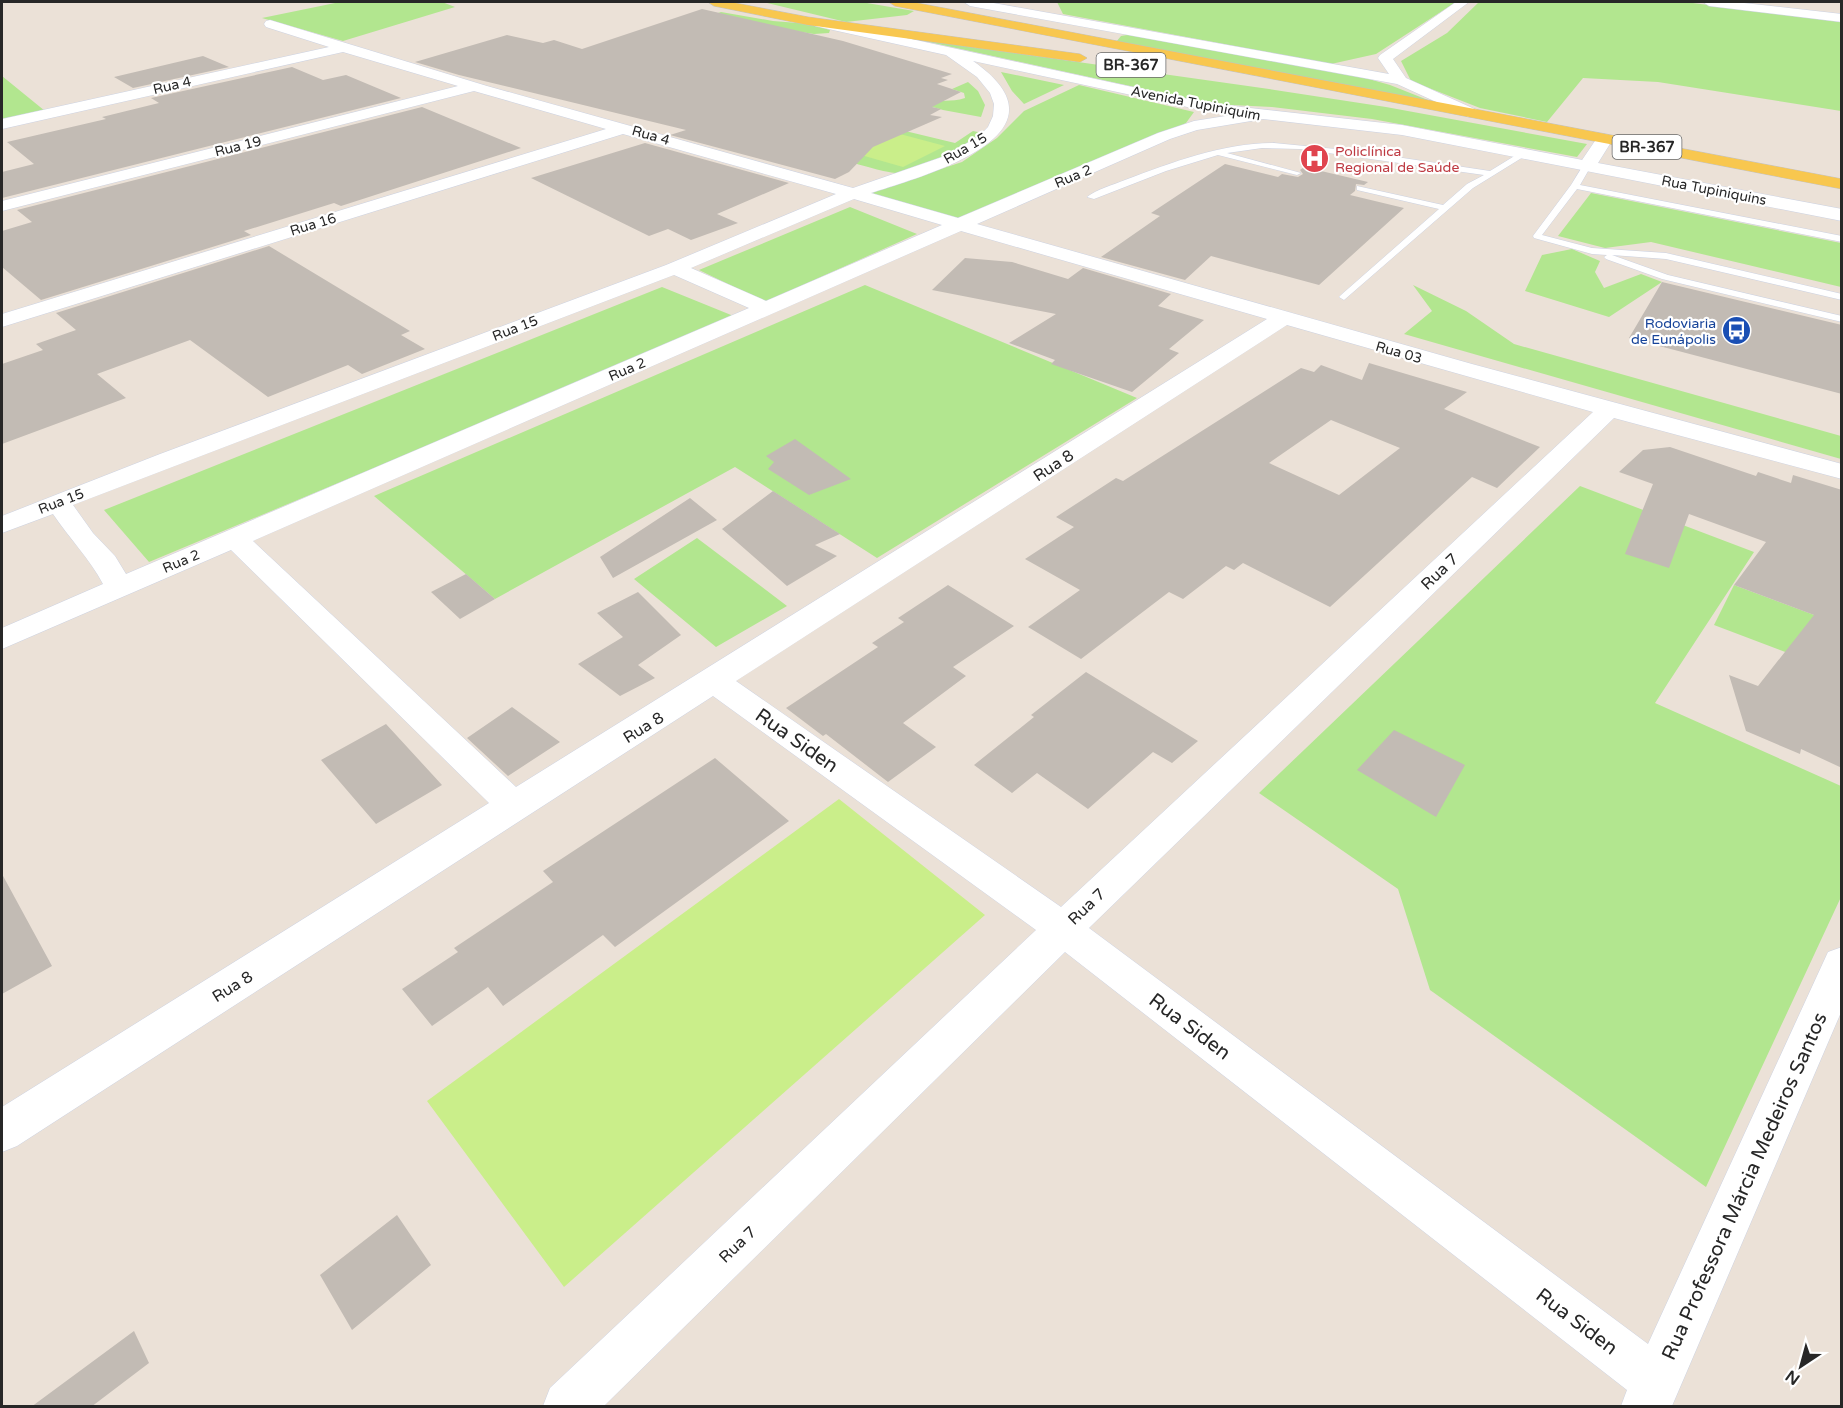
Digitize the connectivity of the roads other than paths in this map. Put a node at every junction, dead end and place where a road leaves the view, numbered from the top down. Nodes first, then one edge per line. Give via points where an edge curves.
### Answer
1 (714, 2) edge
2 (895, 2) edge
3 (970, 2) edge
4 (1047, 2) edge
5 (1463, 2) edge
6 (1709, 2) edge
7 (998, 4) edge
8 (1768, 5) edge
9 (1053, 16) junction
10 (1842, 18) edge
11 (808, 21) junction
12 (270, 24) dead end
13 (1109, 26) junction
14 (1095, 39) junction
15 (343, 48) junction
16 (951, 52) junction
17 (1385, 58) junction
18 (1098, 60) dead end
19 (1335, 67) junction
20 (1168, 70) dead end
21 (1401, 81) junction
22 (474, 86) junction
23 (1453, 109) junction
24 (1474, 114) junction
25 (1258, 116) junction
26 (2, 124) edge
27 (625, 128) junction
28 (1605, 139) junction
29 (1220, 153) junction
30 (1524, 154) junction
31 (1587, 166) junction
32 (1297, 173) dead end
33 (1490, 173) junction
34 (1842, 184) edge
35 (1575, 186) junction
36 (1360, 188) dead end
37 (853, 194) junction
38 (1091, 197) dead end
39 (2, 206) edge
40 (1445, 208) junction
41 (1842, 214) edge
42 (958, 225) junction
43 (1842, 239) edge
44 (1592, 251) junction
45 (674, 268) junction
46 (1344, 297) dead end
47 (1842, 297) edge
48 (768, 309) junction
49 (1282, 319) junction
50 (1842, 319) edge
51 (2, 321) edge
52 (1609, 410) junction
53 (1842, 472) edge
54 (58, 502) junction
55 (2, 525) edge
56 (234, 538) junction
57 (119, 587) junction
58 (2, 639) edge
59 (714, 681) junction
60 (515, 807) junction
61 (1063, 929) junction
62 (1842, 964) edge
63 (2, 1131) edge
64 (1652, 1394) edge
65 (568, 1407) edge

1 - 11 main road, BR-367
2 - 14 main road, BR-367
3 - 7 street
4 - 9 street
5 - 17 street
6 - 8 street
7 - 9 street
8 - 10 street
9 - 13 street
11 - 16 street, Avenida Tupiniquim
11 - 18 main road, BR-367
12 - 15 street, Rua 4
13 - 14 street
13 - 19 street
14 - 23 main road, BR-367
15 - 22 street, Rua 4
15 - 26 street, Rua 4
16 - 25 street, Avenida Tupiniquim
16 - 37 street, Rua 15 via 985,76 996,89 1001,102 997,125 982,142 954,158
17 - 19 street
17 - 21 street
19 - 21 street
20 - 23 main road, BR-367
21 - 24 street
22 - 27 street, Rua 4
22 - 39 street, Rua 19
23 - 24 main road, BR-367
24 - 28 main road, BR-367
25 - 30 street, Avenida Tupiniquim via 1378,126
25 - 42 street, Rua 2 via 1194,126 1164,136
27 - 37 street, Rua 4
27 - 51 street, Rua 16
28 - 31 street
28 - 34 main road, BR-367
29 - 32 lane
29 - 33 lane via 1263,146 1305,147
29 - 38 lane
30 - 31 street, Avenida Tupiniquim
30 - 33 lane
31 - 35 lane
31 - 41 street, Rua Tupiniquins
33 - 40 lane
35 - 43 lane
35 - 44 lane via 1538,236
36 - 40 lane
37 - 42 street, Rua 4
37 - 45 street, Rua 15
40 - 46 lane
42 - 48 street, Rua 2
42 - 49 street, Rua 03
44 - 47 lane via 1666,256
44 - 50 lane via 1665,277
45 - 48 street
45 - 54 street, Rua 15
48 - 56 street, Rua 2
49 - 52 street, Rua 03
49 - 59 street, Rua 8
52 - 53 street, Rua 03
52 - 61 street, Rua 7
54 - 55 street, Rua 15
54 - 57 street via 83,539 105,562
56 - 57 street, Rua 2
56 - 60 street
57 - 58 street, Rua 2
59 - 60 street, Rua 8
59 - 61 street, Rua Siden
60 - 63 street, Rua 8
61 - 64 street, Rua Siden
61 - 65 street, Rua 7
62 - 64 street, Rua Professora Márcia Medeiros Santos

